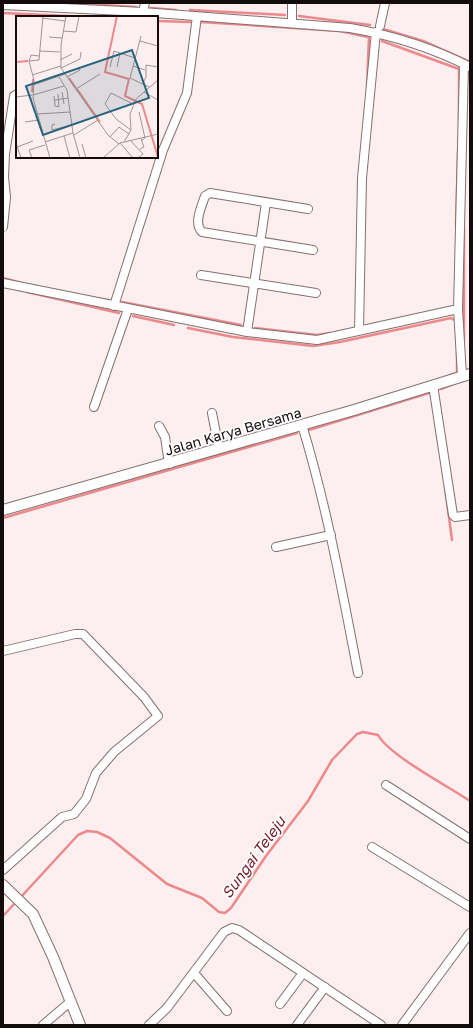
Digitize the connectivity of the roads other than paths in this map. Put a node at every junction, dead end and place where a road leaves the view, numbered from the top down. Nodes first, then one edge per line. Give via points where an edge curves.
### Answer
1 (145, 3) edge
2 (292, 3) edge
3 (385, 3) edge
4 (3, 5) edge
5 (144, 12) junction
6 (114, 14) edge
7 (197, 16) junction
8 (292, 22) junction
9 (378, 29) junction
10 (467, 66) edge
11 (16, 95) edge
12 (4, 153) edge
13 (266, 203) junction
14 (308, 209) dead end
15 (3, 227) edge
16 (260, 242) junction
17 (313, 250) dead end
18 (201, 275) dead end
19 (3, 284) edge
20 (254, 284) junction
21 (316, 293) dead end
22 (114, 306) junction
23 (128, 309) junction
24 (458, 309) junction
25 (359, 331) junction
26 (247, 332) junction
27 (466, 375) edge
28 (433, 385) junction
29 (94, 407) dead end
30 (212, 413) dead end
31 (302, 425) junction
32 (159, 426) dead end
33 (219, 449) junction
34 (170, 464) junction
35 (3, 510) edge
36 (470, 515) edge
37 (331, 535) junction
38 (276, 547) dead end
39 (3, 651) edge
40 (358, 673) dead end
41 (386, 785) dead end
42 (470, 839) edge
43 (372, 847) dead end
44 (3, 870) edge
45 (3, 885) edge
46 (470, 907) edge
47 (470, 933) edge
48 (303, 972) junction
49 (194, 974) junction
50 (325, 987) junction
51 (70, 1002) junction
52 (280, 1004) dead end
53 (227, 1011) dead end
54 (154, 1024) edge
55 (43, 1025) edge
56 (80, 1025) edge
57 (297, 1025) edge
58 (382, 1025) edge
59 (402, 1025) edge

1 - 5 street
2 - 8 street
3 - 9 street
4 - 6 street
5 - 6 street
5 - 7 street
7 - 8 street
7 - 22 street via 187,93 163,150
8 - 9 street
9 - 10 street
9 - 25 street via 362,178
10 - 24 street
11 - 12 street
12 - 15 street via 6,197
13 - 14 street
13 - 16 street
13 - 16 street via 210,194 205,196 198,222 202,232
16 - 17 street
16 - 20 street
18 - 20 street
19 - 22 street
20 - 21 street
20 - 26 street
22 - 23 street
23 - 26 street
23 - 29 street
24 - 25 street
24 - 27 street
25 - 26 street via 317,340
27 - 28 street, Jalan Karya Bersama
28 - 31 street, Jalan Karya Bersama
28 - 36 street via 453,515
30 - 33 street
31 - 33 street, Jalan Karya Bersama
31 - 37 street
32 - 34 street via 165,437
33 - 34 street, Jalan Karya Bersama
34 - 35 street, Jalan Karya Bersama
37 - 38 street
37 - 40 street
39 - 44 street via 83,634 144,697 158,716 114,752 96,773 86,799 74,814 62,817
41 - 42 street
43 - 46 street
45 - 51 street via 33,914
47 - 59 street
48 - 49 street via 232,928 224,932
48 - 50 street
48 - 52 street
49 - 53 street
49 - 54 street
50 - 57 street
50 - 58 street
51 - 55 street
51 - 56 street

